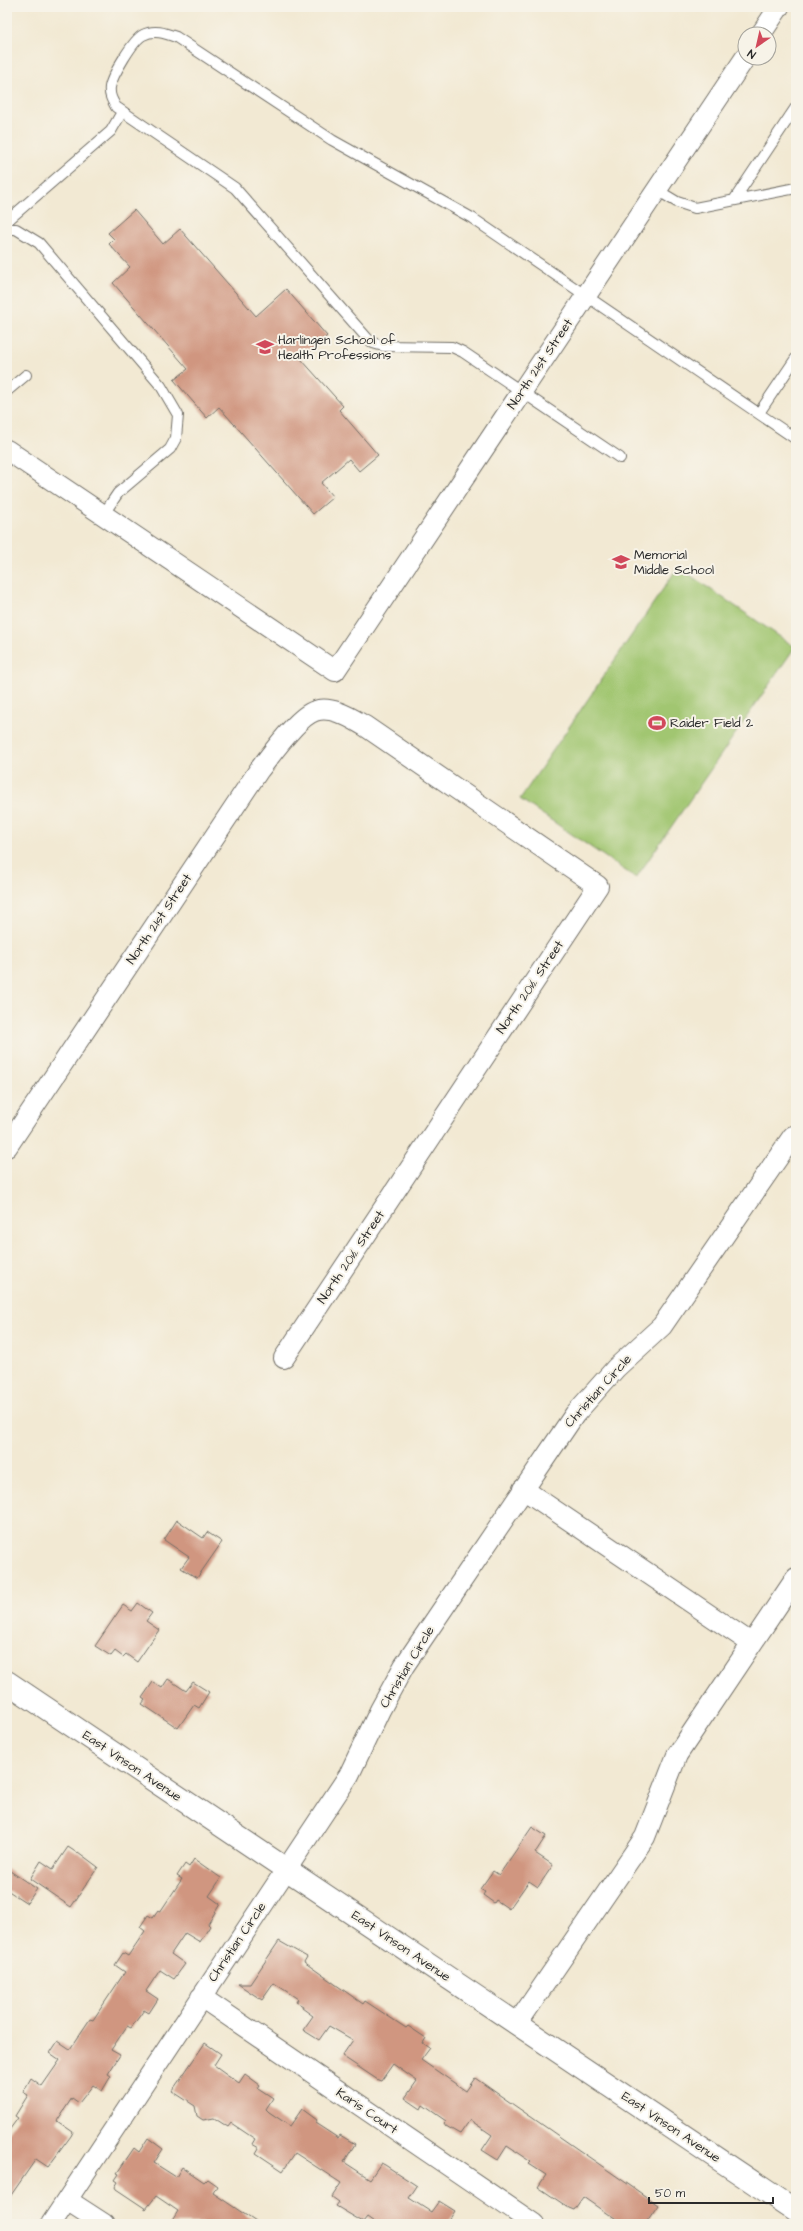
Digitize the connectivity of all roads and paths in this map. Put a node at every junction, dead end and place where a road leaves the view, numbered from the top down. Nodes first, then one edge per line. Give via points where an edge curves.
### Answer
1 (779, 7) edge
2 (766, 26) edge
3 (740, 66) edge
4 (796, 107) edge
5 (122, 112) junction
6 (796, 188) edge
7 (657, 190) junction
8 (734, 200) junction
9 (7, 221) edge
10 (7, 229) edge
11 (586, 295) junction
12 (796, 358) edge
13 (26, 375) dead end
14 (7, 391) edge
15 (522, 392) junction
16 (759, 413) junction
17 (796, 439) edge
18 (7, 450) edge
19 (620, 458) dead end
20 (103, 515) junction
21 (327, 710) joint
22 (796, 1137) edge
23 (7, 1147) edge
24 (284, 1358) dead end
25 (523, 1489) junction
26 (796, 1578) edge
27 (751, 1643) junction
28 (7, 1682) edge
29 (286, 1869) junction
30 (201, 1997) junction
31 (517, 2024) junction
32 (67, 2200) junction
33 (796, 2210) edge
34 (51, 2224) edge
35 (104, 2224) edge
36 (534, 2224) edge

1 - 2 street
3 - 7 street, North 21st Street
4 - 8 lane
5 - 9 lane via 111,131
5 - 11 lane via 110,97 110,86 115,74 136,41 143,35 160,32 169,34 332,140 472,218
5 - 15 lane via 235,188 373,343 383,346 452,347
6 - 8 lane
7 - 8 lane via 677,202 695,208
7 - 11 street, North 21st Street
10 - 20 lane via 16,229 39,242 161,386 178,415 176,438 170,449 118,493
11 - 15 street, North 21st Street
11 - 16 lane
12 - 16 lane
13 - 14 lane
15 - 19 lane
15 - 20 street, North 21st Street via 335,671
16 - 17 lane
18 - 20 street
21 - 23 street, North 21st Street via 307,715 260,770
21 - 24 street, North 20½ Street via 365,726 598,886
22 - 25 street, Christian Circle via 793,1136 662,1326 616,1368 574,1414
25 - 27 street
25 - 29 street, Christian Circle via 404,1666 349,1776
26 - 27 street
27 - 31 street via 677,1755 656,1814 641,1843
28 - 29 street, East Vinson Avenue
29 - 30 street, Christian Circle
29 - 31 street, East Vinson Avenue
30 - 32 street, Christian Circle
30 - 36 street, Karis Court
31 - 33 street, East Vinson Avenue
32 - 34 street, Christian Circle
32 - 35 street

